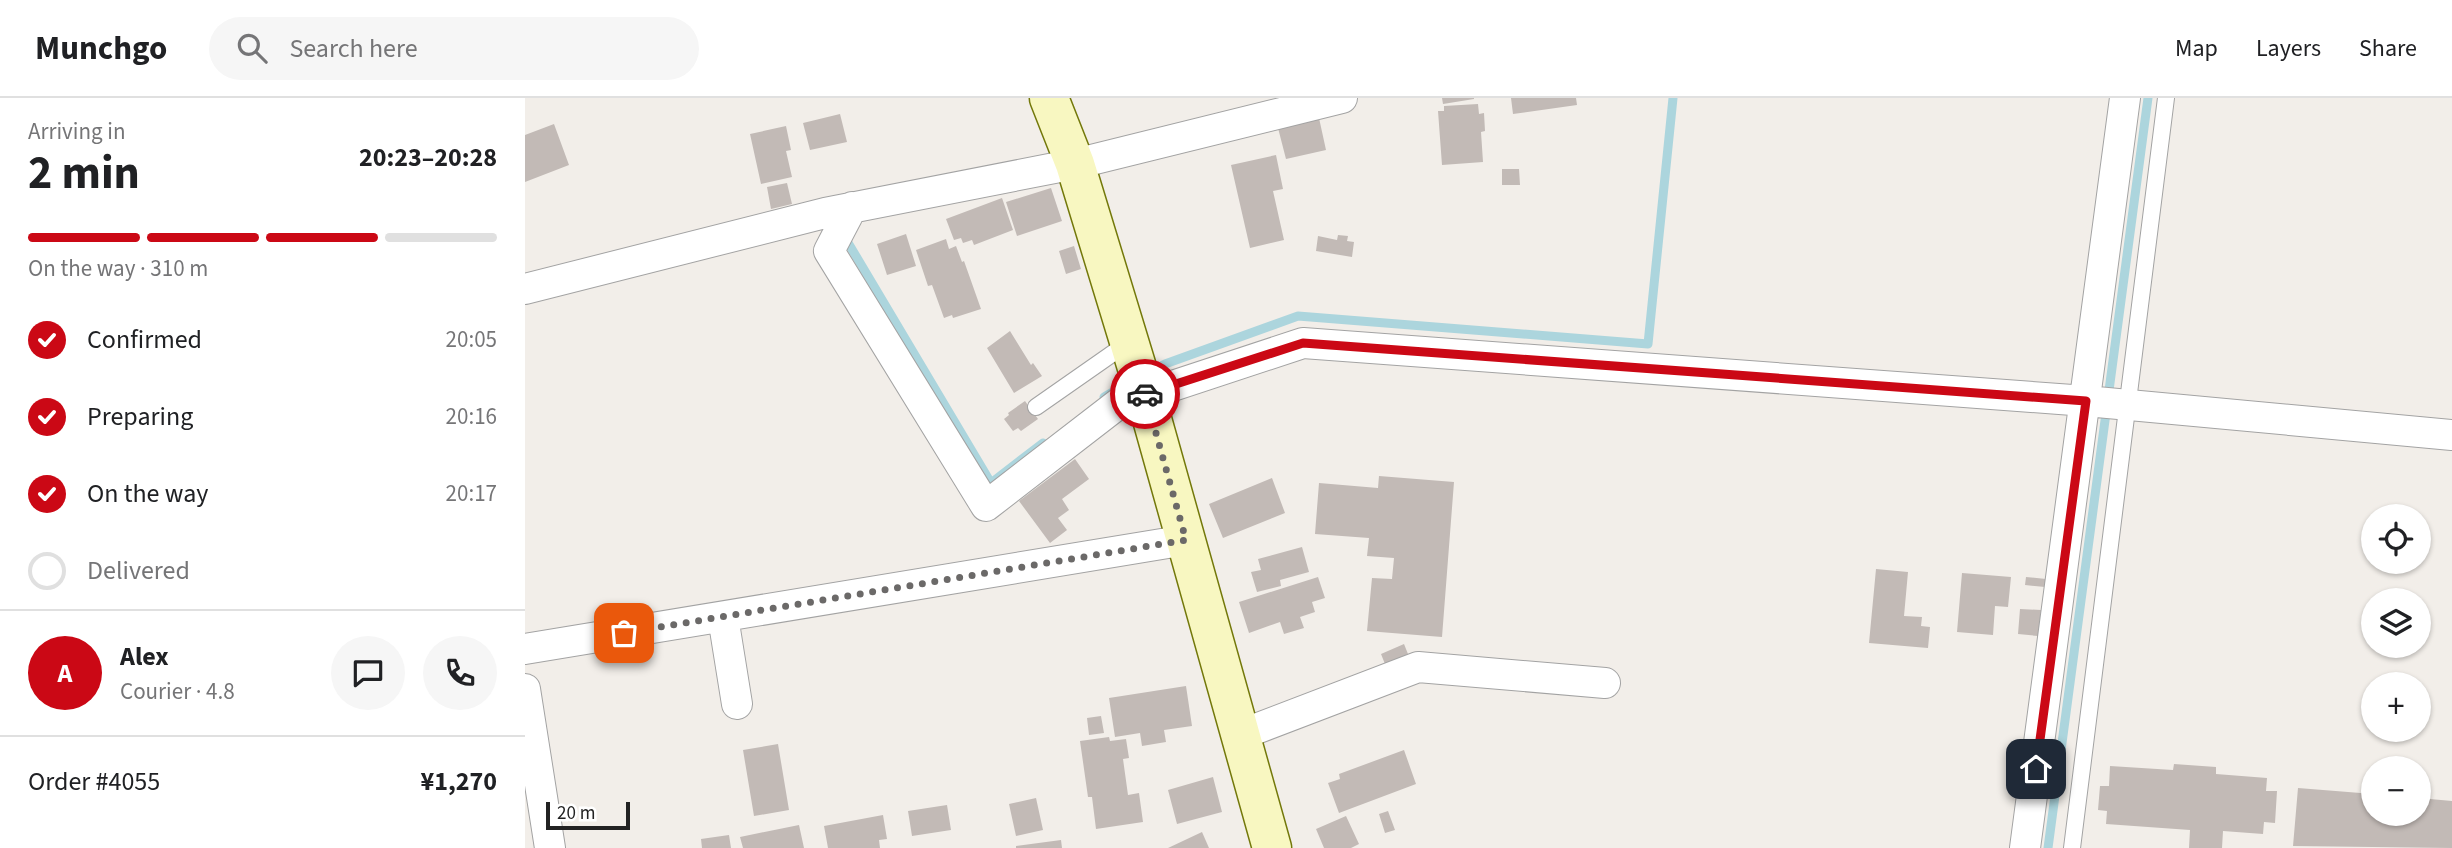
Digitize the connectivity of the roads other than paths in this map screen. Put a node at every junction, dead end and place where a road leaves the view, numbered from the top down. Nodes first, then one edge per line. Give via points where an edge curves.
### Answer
1 (1049, 98) edge
2 (1342, 98) edge
3 (2125, 98) edge
4 (2167, 98) edge
5 (1302, 103) edge
6 (1075, 164) junction
7 (852, 208) junction
8 (525, 289) edge
9 (1129, 342) junction
10 (1145, 394) junction
11 (2086, 401) junction
12 (2127, 405) junction
13 (1036, 407) dead end
14 (2452, 435) edge
15 (1186, 540) junction
16 (723, 617) junction
17 (525, 649) edge
18 (1605, 683) dead end
19 (525, 689) edge
20 (737, 704) dead end
21 (1240, 735) junction
22 (550, 848) edge
23 (1272, 848) edge
24 (2025, 848) edge
25 (2072, 848) edge

1 - 6 street
2 - 5 street
3 - 11 street
4 - 12 lane
5 - 6 street
6 - 7 street
6 - 9 street
7 - 8 street
7 - 10 street via 829,251 986,506 1118,404
9 - 10 street
9 - 13 lane
10 - 11 street via 1303,343
10 - 15 street
11 - 12 street
11 - 24 street
12 - 14 street
12 - 25 lane
15 - 16 street
15 - 21 street
16 - 17 street
16 - 20 street
18 - 21 street via 1418,667
19 - 22 street
21 - 23 street

